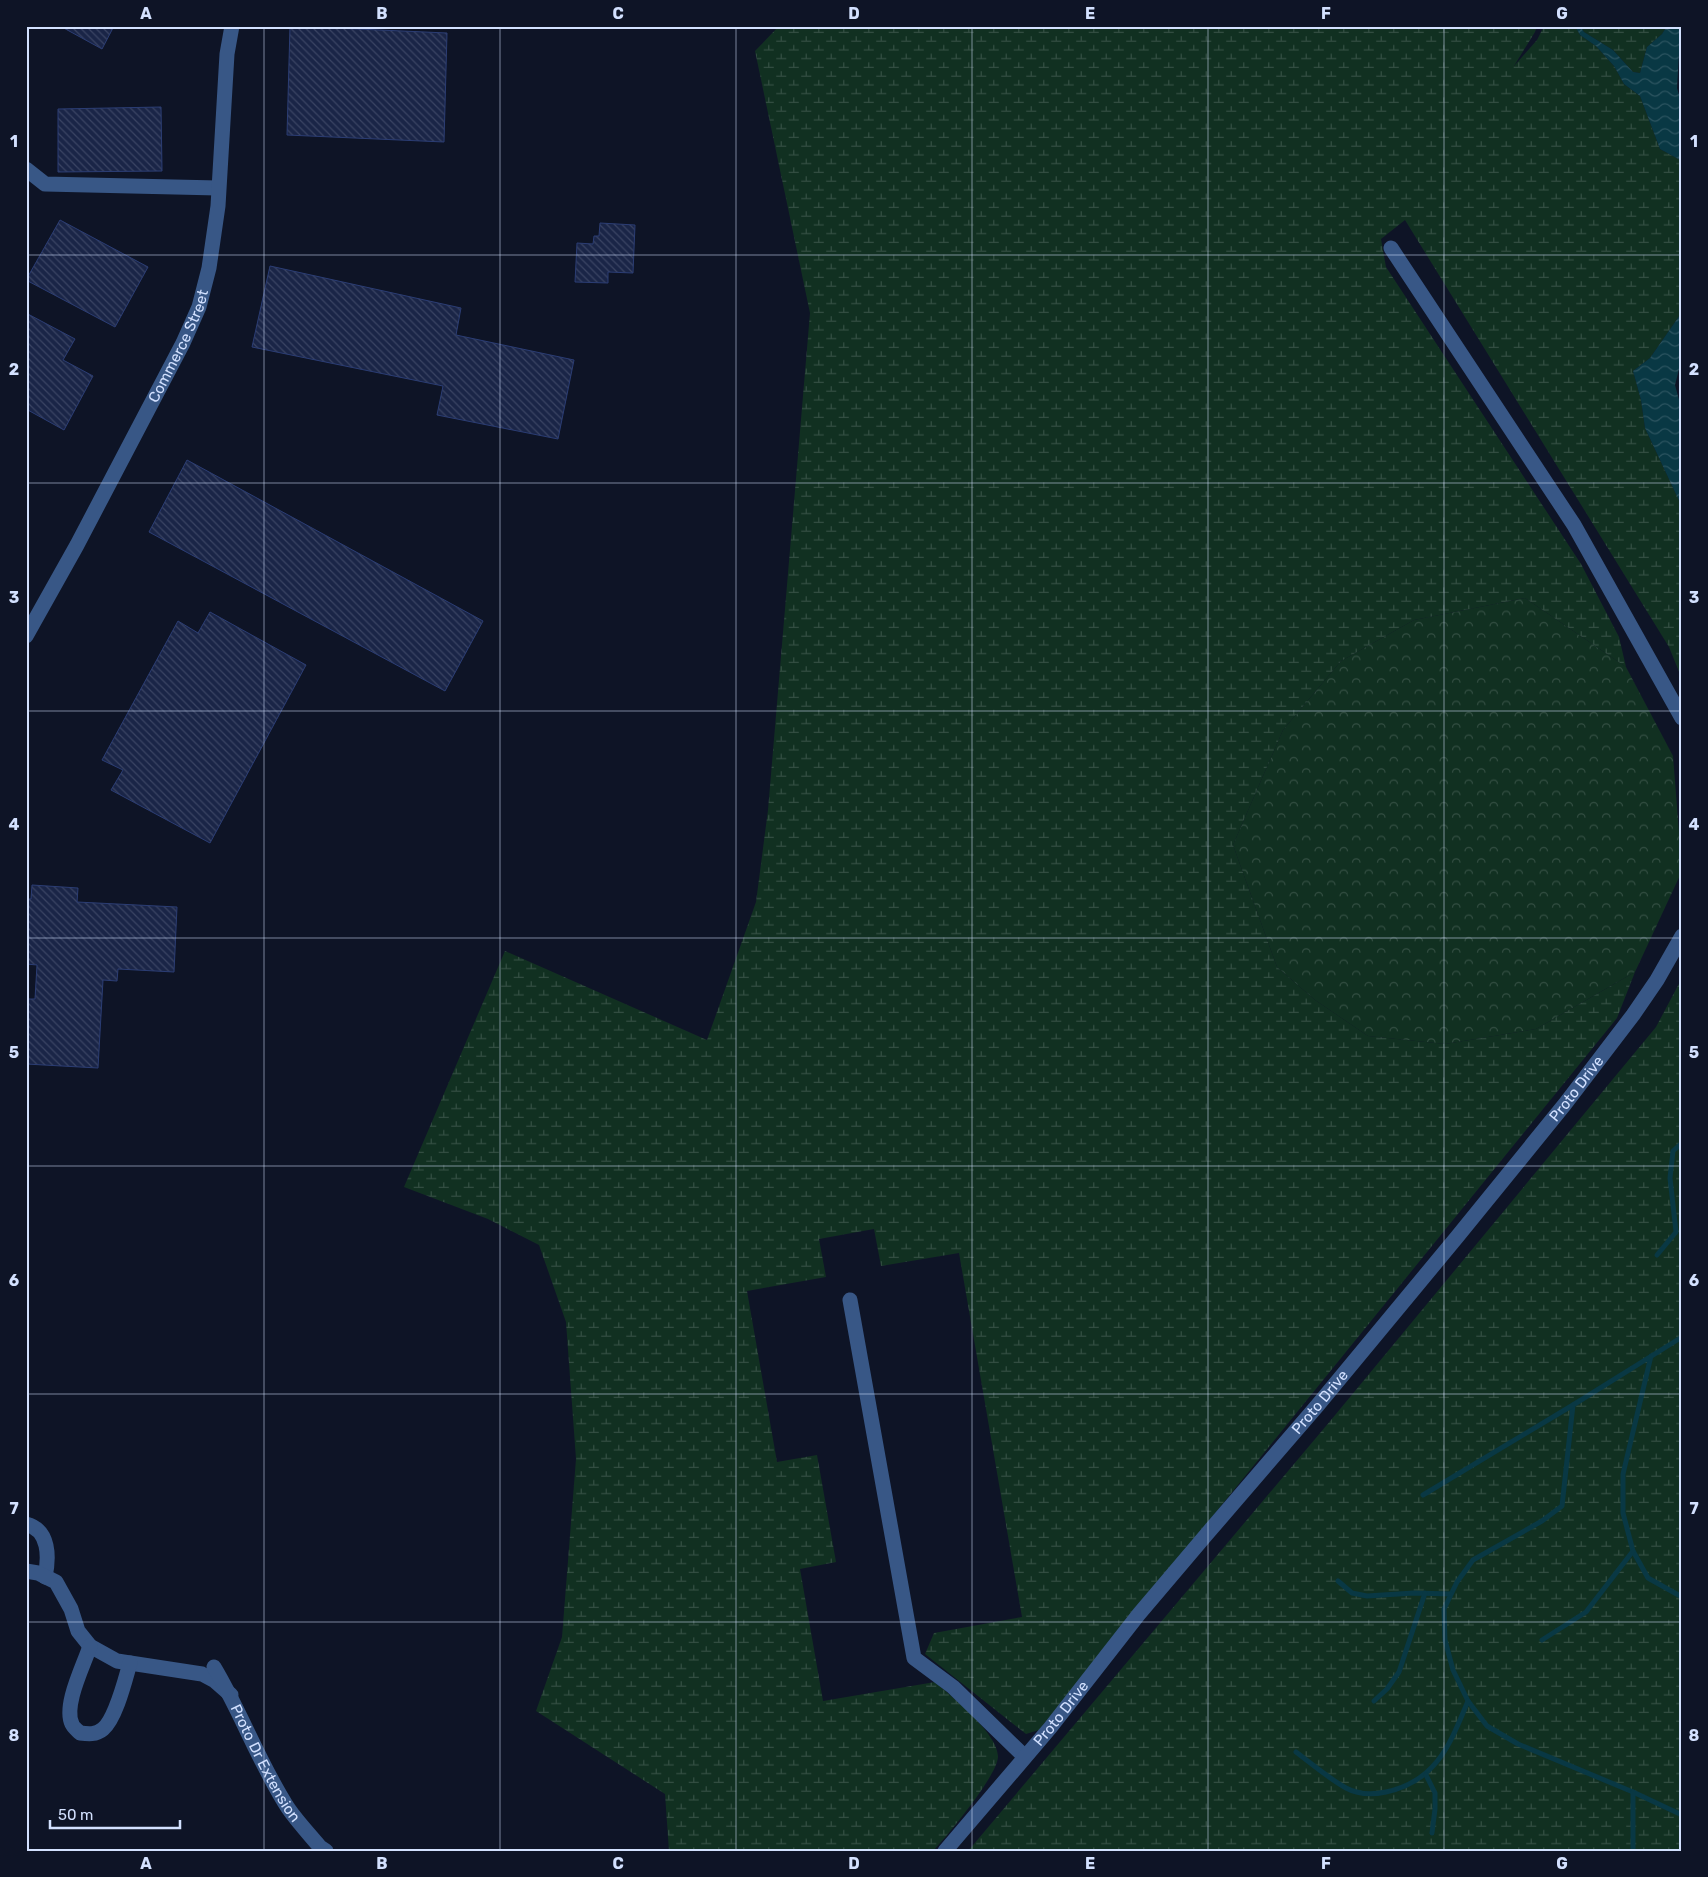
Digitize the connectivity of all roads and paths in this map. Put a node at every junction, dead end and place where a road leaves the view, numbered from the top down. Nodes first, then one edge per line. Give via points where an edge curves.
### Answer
1 (232, 26) edge
2 (26, 169) edge
3 (218, 188) junction
4 (1391, 248) dead end
5 (26, 636) edge
6 (1682, 718) edge
7 (1680, 939) edge
8 (850, 1300) dead end
9 (26, 1524) edge
10 (26, 1571) edge
11 (45, 1576) junction
12 (90, 1646) junction
13 (130, 1663) junction
14 (214, 1667) dead end
15 (231, 1696) junction
16 (1024, 1756) junction
17 (326, 1851) edge
18 (945, 1851) edge

1 - 3 street, Commerce Street via 227,54
2 - 3 street via 45,184
3 - 5 street, Commerce Street via 209,268 199,308 77,545
4 - 6 street via 1574,525
7 - 16 street, Proto Drive via 1633,1015 1559,1111
8 - 16 street via 914,1658 953,1687
9 - 11 street via 42,1536 47,1546 49,1555
10 - 11 street
11 - 12 street via 56,1582 71,1609 78,1631
12 - 13 street via 117,1661
12 - 13 street via 73,1692 70,1710 72,1725 80,1733 92,1734 102,1730 110,1721
13 - 15 street via 202,1674
14 - 15 street, Proto Dr Extension
15 - 17 street, Proto Dr Extension via 289,1810
16 - 18 street, Proto Drive

